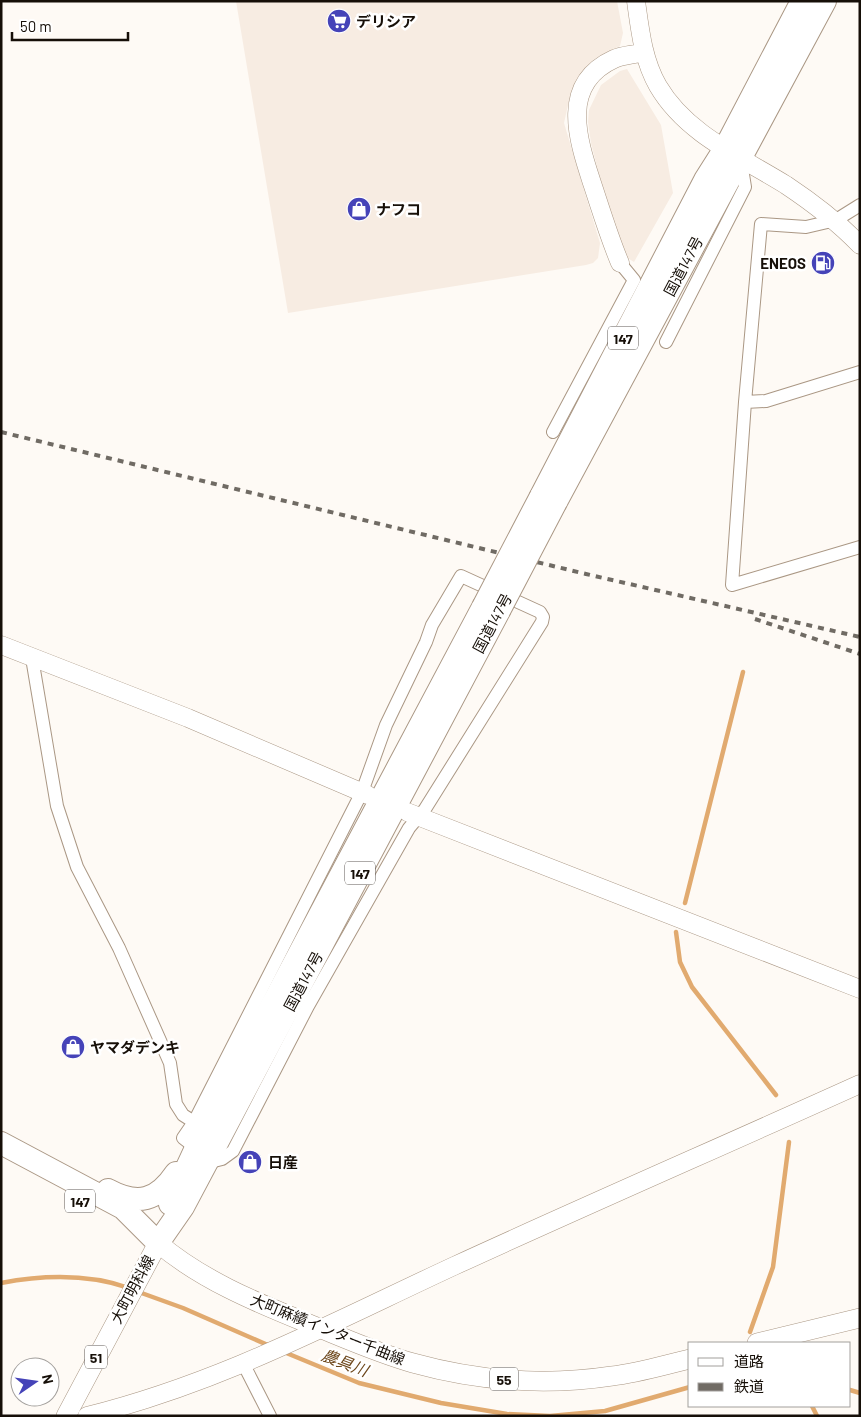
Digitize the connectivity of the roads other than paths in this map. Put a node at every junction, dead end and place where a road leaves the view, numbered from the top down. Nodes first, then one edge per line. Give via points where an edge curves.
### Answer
1 (636, 1) edge
2 (802, 1) edge
3 (825, 1) edge
4 (644, 52) junction
5 (732, 155) junction
6 (860, 205) edge
7 (836, 220) junction
8 (860, 245) edge
9 (620, 263) joint
10 (666, 342) dead end
11 (860, 372) edge
12 (745, 402) junction
13 (553, 432) dead end
14 (860, 547) edge
15 (1, 645) edge
16 (32, 658) junction
17 (365, 793) junction
18 (413, 814) junction
19 (860, 989) edge
20 (860, 1084) edge
21 (194, 1122) junction
22 (1, 1143) edge
23 (202, 1153) junction
24 (1, 1159) edge
25 (50, 1169) junction
26 (158, 1243) junction
27 (860, 1318) edge
28 (323, 1329) junction
29 (761, 1342) edge
30 (688, 1359) edge
31 (244, 1365) junction
32 (66, 1416) edge
33 (87, 1416) edge
34 (270, 1416) edge

1 - 4 street
2 - 5 highway, 国道147号 / 147
3 - 5 highway, 国道147号 / 147
4 - 5 street via 657,85 671,103
4 - 9 street via 614,60 600,69 590,78 577,101 576,121 581,151
5 - 7 street via 785,185
5 - 10 street via 745,187
5 - 23 highway, 国道147号 / 147, bridge
6 - 7 street
7 - 8 street
7 - 12 street via 806,227 761,224
9 - 13 street via 634,280
11 - 12 street via 766,401
12 - 14 street via 732,585
15 - 16 street
16 - 17 street via 188,718
16 - 21 street via 57,806 77,867 119,948 170,1063 176,1104 183,1115
17 - 18 street via 386,725 432,625 461,576 540,612 543,617 430,801
17 - 21 street
18 - 19 street
18 - 23 street via 233,1151 214,1161
20 - 28 street via 457,1265
21 - 23 street via 183,1138
22 - 25 highway, 147
23 - 25 highway, 147 via 188,1156 165,1189 155,1195 129,1200 66,1168
23 - 26 highway, 国道147号 / 147 via 184,1206
24 - 26 highway, 147
25 - 26 highway, 147 via 123,1208
26 - 28 main road, 大町麻績インター千曲線 / 55 via 200,1274
26 - 32 main road, 大町明科線 / 51
27 - 29 main road
28 - 30 main road, 大町麻績インター千曲線 / 55 via 413,1363 488,1378 544,1382 580,1380
28 - 31 street
31 - 33 street via 147,1400
31 - 34 street

